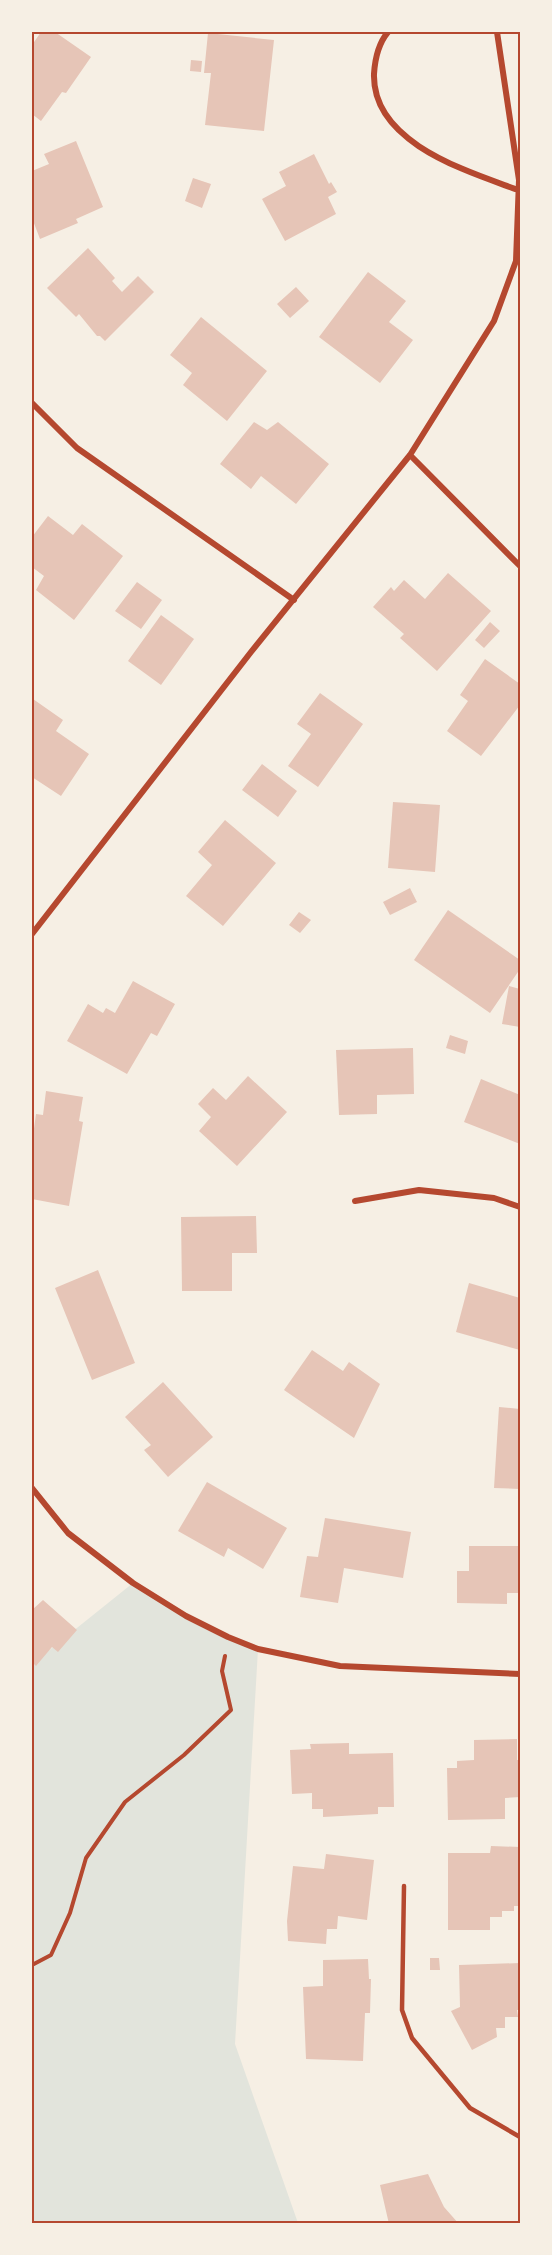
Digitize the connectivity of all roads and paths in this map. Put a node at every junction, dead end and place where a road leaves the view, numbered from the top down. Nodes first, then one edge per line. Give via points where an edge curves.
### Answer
1 (388, 32) edge
2 (497, 32) edge
3 (518, 190) junction
4 (32, 403) edge
5 (410, 455) junction
6 (520, 566) edge
7 (294, 600) junction
8 (32, 933) edge
9 (354, 1201) dead end
10 (520, 1207) edge
11 (32, 1488) edge
12 (228, 1637) junction
13 (520, 1674) edge
14 (404, 1886) dead end
15 (32, 1965) edge
16 (520, 2137) edge

1 - 3 street via 375,60 374,84 383,111 407,137 447,163
2 - 3 street
3 - 5 street via 516,261 494,321
4 - 7 street via 77,447
5 - 6 street
5 - 7 street
7 - 8 street
9 - 10 street via 419,1190 494,1198
11 - 12 street via 68,1533 133,1583
12 - 13 street via 258,1648 340,1666
12 - 15 path via 222,1671 231,1710 126,1802 86,1858 70,1913 51,1955
14 - 16 lane via 402,2010 412,2038 470,2108

